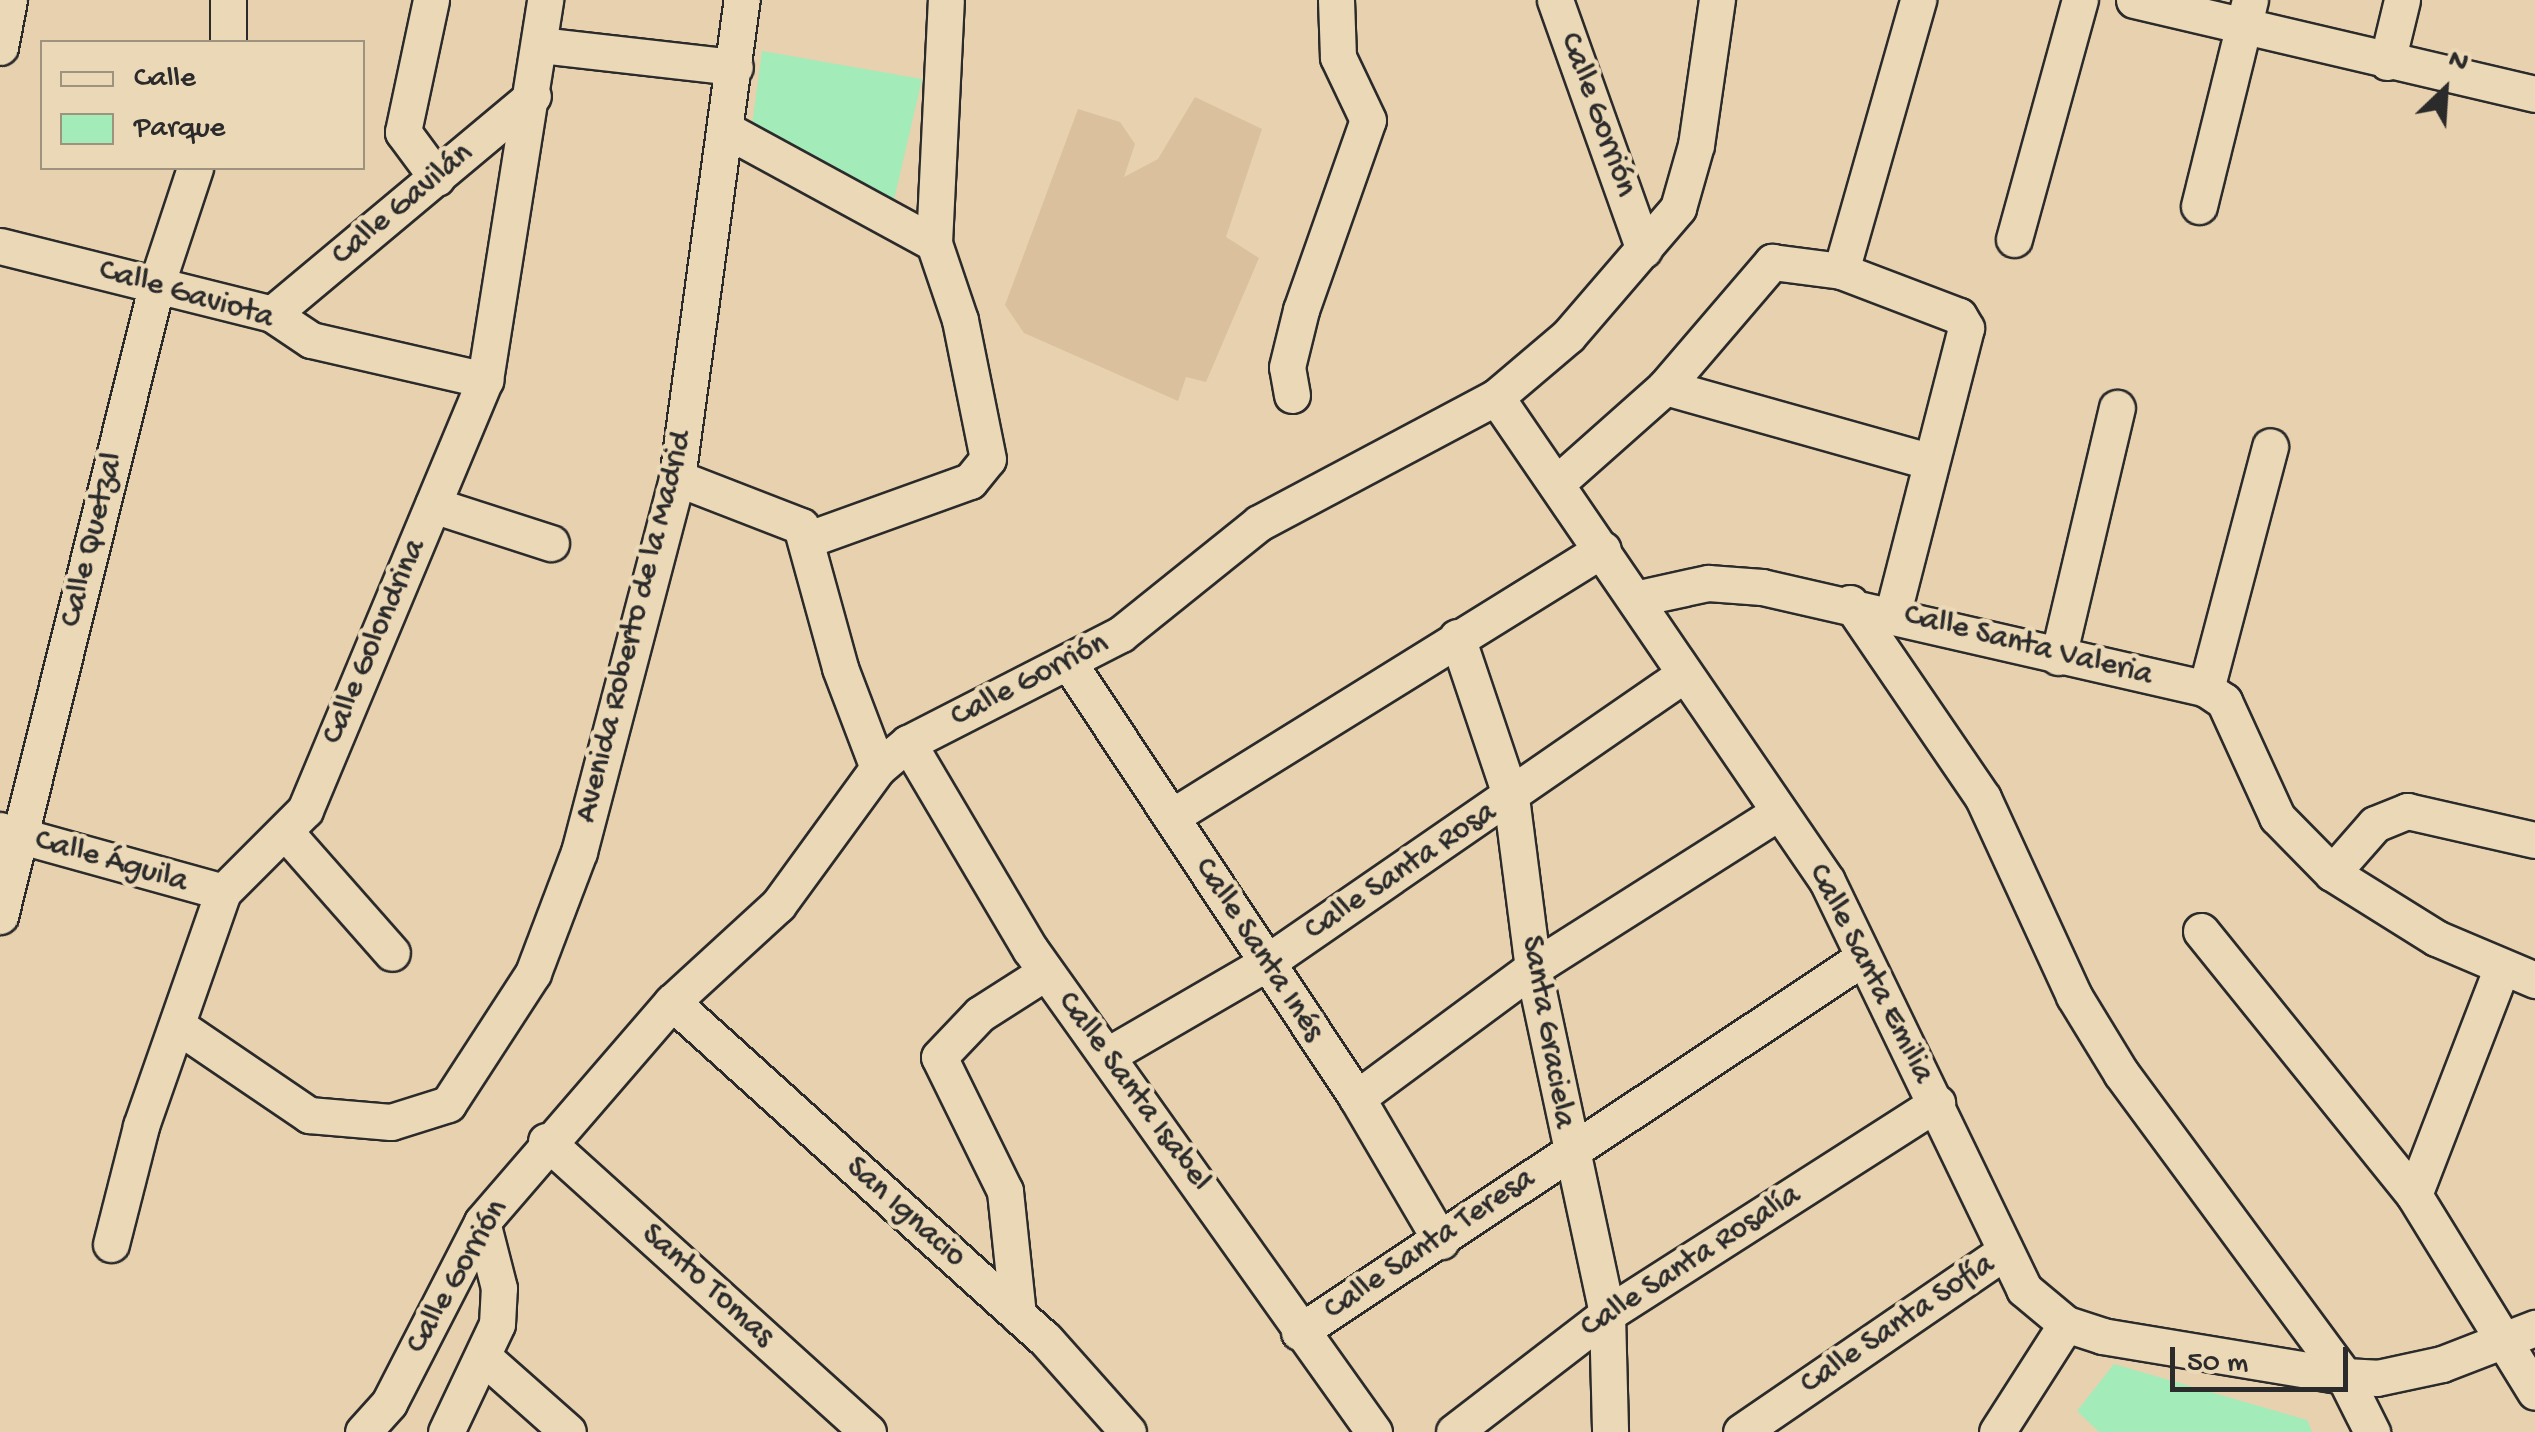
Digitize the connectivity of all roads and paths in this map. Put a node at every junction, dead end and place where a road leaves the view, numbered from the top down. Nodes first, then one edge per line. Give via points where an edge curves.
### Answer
1 (8, 0) edge
2 (228, 0) edge
3 (431, 0) edge
4 (545, 0) edge
5 (742, 0) edge
6 (946, 0) edge
7 (1336, 0) edge
8 (1556, 0) edge
9 (1717, 0) edge
10 (1918, 0) edge
11 (2080, 0) edge
12 (2134, 0) edge
13 (2402, 0) edge
14 (2248, 14) edge
15 (228, 40) edge
16 (541, 45) junction
17 (0, 47) edge
18 (2387, 62) junction
19 (736, 67) junction
20 (2535, 94) edge
21 (533, 96) junction
22 (730, 132) junction
23 (194, 170) edge
24 (437, 178) junction
25 (2200, 206) dead end
26 (2014, 239) dead end
27 (934, 243) junction
28 (0, 246) edge
29 (1644, 250) junction
30 (1841, 271) junction
31 (158, 282) junction
32 (272, 314) junction
33 (485, 380) junction
34 (1665, 387) junction
35 (1292, 394) dead end
36 (1496, 397) junction
37 (2117, 408) dead end
38 (2270, 446) dead end
39 (1931, 462) junction
40 (677, 478) junction
41 (1557, 483) junction
42 (432, 505) junction
43 (809, 538) junction
44 (552, 543) dead end
45 (1603, 549) junction
46 (1638, 598) junction
47 (1850, 603) junction
48 (1893, 612) junction
49 (1456, 637) junction
50 (2058, 657) junction
51 (1069, 662) junction
52 (1683, 675) junction
53 (2206, 689) junction
54 (908, 743) junction
55 (878, 768) junction
56 (1511, 797) junction
57 (1779, 812) junction
58 (1171, 817) junction
59 (10, 833) edge
60 (288, 836) junction
61 (2535, 840) edge
62 (2332, 873) junction
63 (223, 892) junction
64 (0, 916) edge
65 (2200, 931) dead end
66 (392, 952) dead end
67 (1861, 959) junction
68 (1263, 966) junction
69 (1532, 968) junction
70 (2501, 970) junction
71 (1046, 972) junction
72 (2535, 980) edge
73 (672, 1002) junction
74 (181, 1028) junction
75 (1108, 1055) junction
76 (1358, 1098) junction
77 (1936, 1103) junction
78 (546, 1140) junction
79 (1568, 1151) junction
80 (2414, 1195) junction
81 (482, 1222) junction
82 (1441, 1242) junction
83 (111, 1244) dead end
84 (2004, 1252) junction
85 (1607, 1314) junction
86 (1018, 1315) junction
87 (2066, 1324) junction
88 (1299, 1332) junction
89 (2521, 1333) edge
90 (487, 1360) junction
91 (2344, 1376) junction
92 (2535, 1392) edge
93 (363, 1432) edge
94 (446, 1432) edge
95 (568, 1432) edge
96 (868, 1432) edge
97 (1128, 1432) edge
98 (1374, 1432) edge
99 (1454, 1432) edge
100 (1610, 1432) edge
101 (1741, 1432) edge
102 (1997, 1432) edge
103 (2372, 1432) edge

1 - 17 street
2 - 15 street
3 - 24 street via 402,132
4 - 16 street, Calle Golondrina
5 - 19 street, Avenida Roberto de la Madrid
6 - 27 street
7 - 35 street via 1338,57 1368,120 1293,340
8 - 29 street, Calle Gorrión
9 - 29 street via 1686,183
10 - 30 street
11 - 26 street
12 - 14 street
13 - 18 street
14 - 18 street
14 - 25 street
16 - 19 street
16 - 21 street, Calle Golondrina
18 - 20 street
19 - 22 street, Avenida Roberto de la Madrid
21 - 24 street, Calle Gavilán
21 - 33 street, Calle Golondrina
22 - 27 street
22 - 40 street, Avenida Roberto de la Madrid
23 - 31 street, Calle Quetzal
24 - 32 street, Calle Gavilán
27 - 43 street via 960,320 988,459 970,481
28 - 31 street, Calle Gaviota
29 - 36 street, Calle Gorrión via 1568,336
30 - 34 street via 1763,267
30 - 39 street via 1964,321
31 - 32 street, Calle Gaviota
31 - 59 street, Calle Quetzal
32 - 33 street, Calle Gaviota via 311,340
33 - 42 street, Calle Golondrina
34 - 39 street
34 - 41 street
36 - 41 street, Calle Santa Emilia
36 - 51 street, Calle Gorrión via 1259,523 1160,607
37 - 50 street
38 - 53 street
39 - 48 street
40 - 43 street via 790,518
40 - 74 street, Avenida Roberto de la Madrid via 548,940 448,1104 391,1122 308,1115
41 - 45 street, Calle Santa Emilia
42 - 44 street
42 - 60 street, Calle Golondrina
43 - 55 street via 840,668
45 - 46 street, Calle Santa Emilia
45 - 49 street
46 - 47 street, Calle Santa Valeria via 1708,582
46 - 52 street, Calle Santa Emilia
47 - 48 street, Calle Santa Valeria
47 - 91 street via 1983,798 2074,996 2121,1072
48 - 50 street, Calle Santa Valeria
49 - 56 street, Santa Graciela
49 - 58 street
50 - 53 street, Calle Santa Valeria
51 - 54 street, Calle Gorrión
51 - 58 street, Calle Santa Inés
52 - 56 street, Calle Santa Rosa
52 - 57 street, Calle Santa Emilia
53 - 62 street via 2224,701 2277,817
54 - 55 street, Calle Gorrión
54 - 71 street, Calle Santa Isabel
55 - 73 street, Calle Gorrión via 778,905
56 - 68 street, Calle Santa Rosa
56 - 69 street, Santa Graciela
57 - 67 street, Calle Santa Emilia via 1827,881
57 - 69 street
58 - 68 street, Calle Santa Inés
59 - 63 street, Calle Águila
59 - 64 street, Calle Quetzal
60 - 63 street, Calle Golondrina
60 - 66 street
61 - 62 street via 2407,811 2374,824
62 - 70 street
63 - 74 street
65 - 80 street
67 - 77 street, Calle Santa Emilia
67 - 79 street, Calle Santa Teresa
68 - 75 street, Calle Santa Rosa
68 - 76 street, Calle Santa Inés
69 - 76 street
69 - 79 street, Santa Graciela
70 - 72 street
70 - 80 street
71 - 75 street, Calle Santa Isabel
71 - 86 street via 980,1014 939,1058 1005,1191
73 - 78 street, Calle Gorrión
73 - 86 street, San Ignacio
74 - 83 street via 141,1126
75 - 88 street, Calle Santa Isabel
76 - 82 street, Calle Santa Inés
77 - 84 street, Calle Santa Emilia
77 - 85 street, Calle Santa Rosalía
78 - 81 street, Calle Gorrión
78 - 96 street, Santo Tomas
79 - 82 street, Calle Santa Teresa
79 - 85 street, Santa Graciela
80 - 89 street
81 - 90 street via 499,1288
81 - 93 street, Calle Gorrión via 388,1403
82 - 88 street, Calle Santa Teresa
84 - 87 street, Calle Santa Emilia via 2024,1290
84 - 101 street, Calle Santa Sofía
85 - 99 street, Calle Santa Rosalía
85 - 100 street, Santa Graciela
86 - 97 street, San Ignacio
87 - 91 street, Calle Santa Emilia via 2143,1346
87 - 102 street
88 - 98 street, Calle Santa Isabel
89 - 91 street, Calle Santa Emilia via 2442,1364 2377,1378
89 - 92 street
90 - 94 street
90 - 95 street
91 - 103 street

